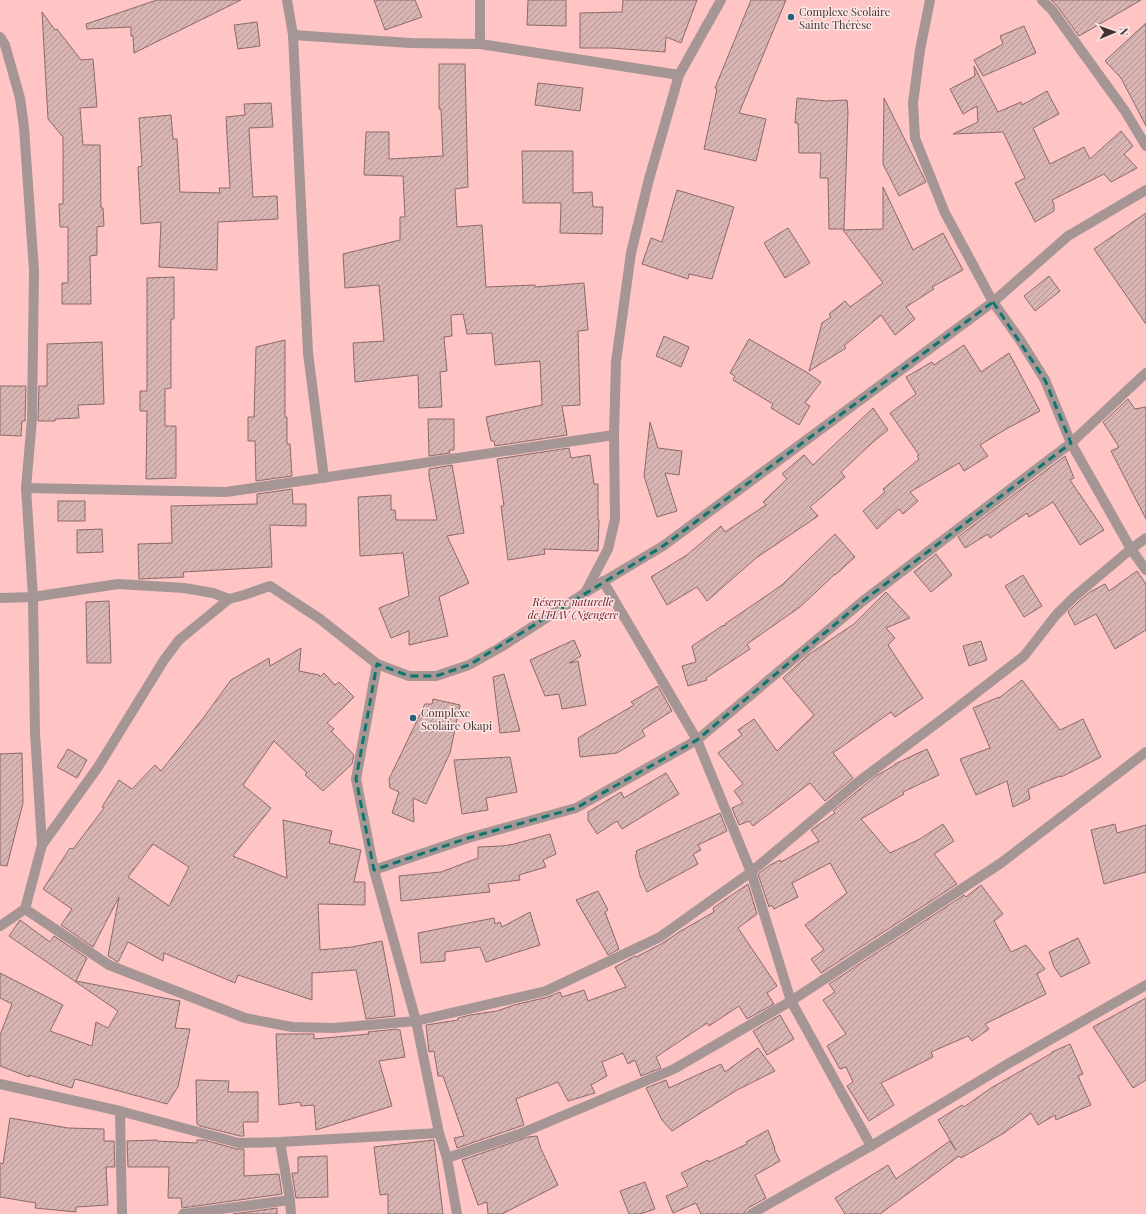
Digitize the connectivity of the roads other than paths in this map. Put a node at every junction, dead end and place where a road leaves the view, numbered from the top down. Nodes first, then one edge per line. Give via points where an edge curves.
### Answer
1 (287, 0) edge
2 (480, 0) edge
3 (721, 0) edge
4 (930, 0) edge
5 (937, 0) edge
6 (1042, 0) edge
7 (293, 35) junction
8 (0, 36) edge
9 (480, 44) junction
10 (920, 50) junction
11 (679, 75) junction
12 (1143, 131) edge
13 (1146, 146) edge
14 (1146, 190) edge
15 (993, 302) junction
16 (1146, 373) edge
17 (614, 435) junction
18 (1071, 443) junction
19 (324, 478) junction
20 (26, 488) junction
21 (1146, 538) edge
22 (1131, 549) junction
23 (1146, 570) edge
24 (603, 582) junction
25 (585, 593) junction
26 (33, 597) junction
27 (0, 598) edge
28 (229, 599) junction
29 (377, 664) junction
30 (697, 740) junction
31 (1146, 752) edge
32 (42, 845) junction
33 (374, 870) junction
34 (751, 872) junction
35 (25, 909) junction
36 (0, 926) edge
37 (1146, 985) edge
38 (791, 1001) junction
39 (416, 1021) junction
40 (0, 1084) edge
41 (120, 1111) junction
42 (439, 1133) junction
43 (280, 1142) junction
44 (871, 1146) junction
45 (447, 1158) junction
46 (290, 1200) junction
47 (122, 1214) edge
48 (183, 1214) edge
49 (291, 1214) edge
50 (457, 1214) edge
51 (751, 1214) edge

1 - 7 street
2 - 9 street
3 - 11 street
4 - 10 street
5 - 10 street
6 - 12 street via 1052,10 1125,111
7 - 9 street via 410,43
7 - 19 street via 308,353
8 - 20 street via 20,98 34,271 32,419
9 - 11 street
10 - 15 street via 912,103 915,138 945,213
11 - 17 street via 631,253 616,362
12 - 13 street
14 - 15 street via 1068,236
15 - 18 street via 1045,380
15 - 24 street via 663,546
16 - 18 street
17 - 19 street
17 - 25 street via 615,519 608,549
18 - 22 street
18 - 30 street via 863,601
19 - 20 street via 226,492
20 - 26 street
21 - 22 street
22 - 23 street
22 - 34 street via 1056,615 1024,656 858,782
24 - 25 street
24 - 30 street
25 - 29 street via 469,665 436,676 409,676
26 - 27 street
26 - 28 street via 118,584 184,588 213,593
26 - 32 street via 35,733
28 - 29 street via 270,586 320,619
28 - 32 street via 175,645 98,767
29 - 33 street via 356,779
30 - 33 street via 576,808 468,838
30 - 34 street
31 - 38 street via 1001,863
32 - 35 street
33 - 39 street
34 - 38 street
34 - 39 street via 660,937 546,991
35 - 36 street
35 - 39 street via 109,965 245,1018 292,1027 334,1028
37 - 44 street
38 - 44 street
38 - 45 street via 674,1069 522,1133
39 - 42 street
40 - 41 street
41 - 43 street via 239,1143
41 - 47 street
42 - 43 street
42 - 45 street
43 - 46 street
44 - 51 street
45 - 50 street
46 - 48 street
46 - 49 street

